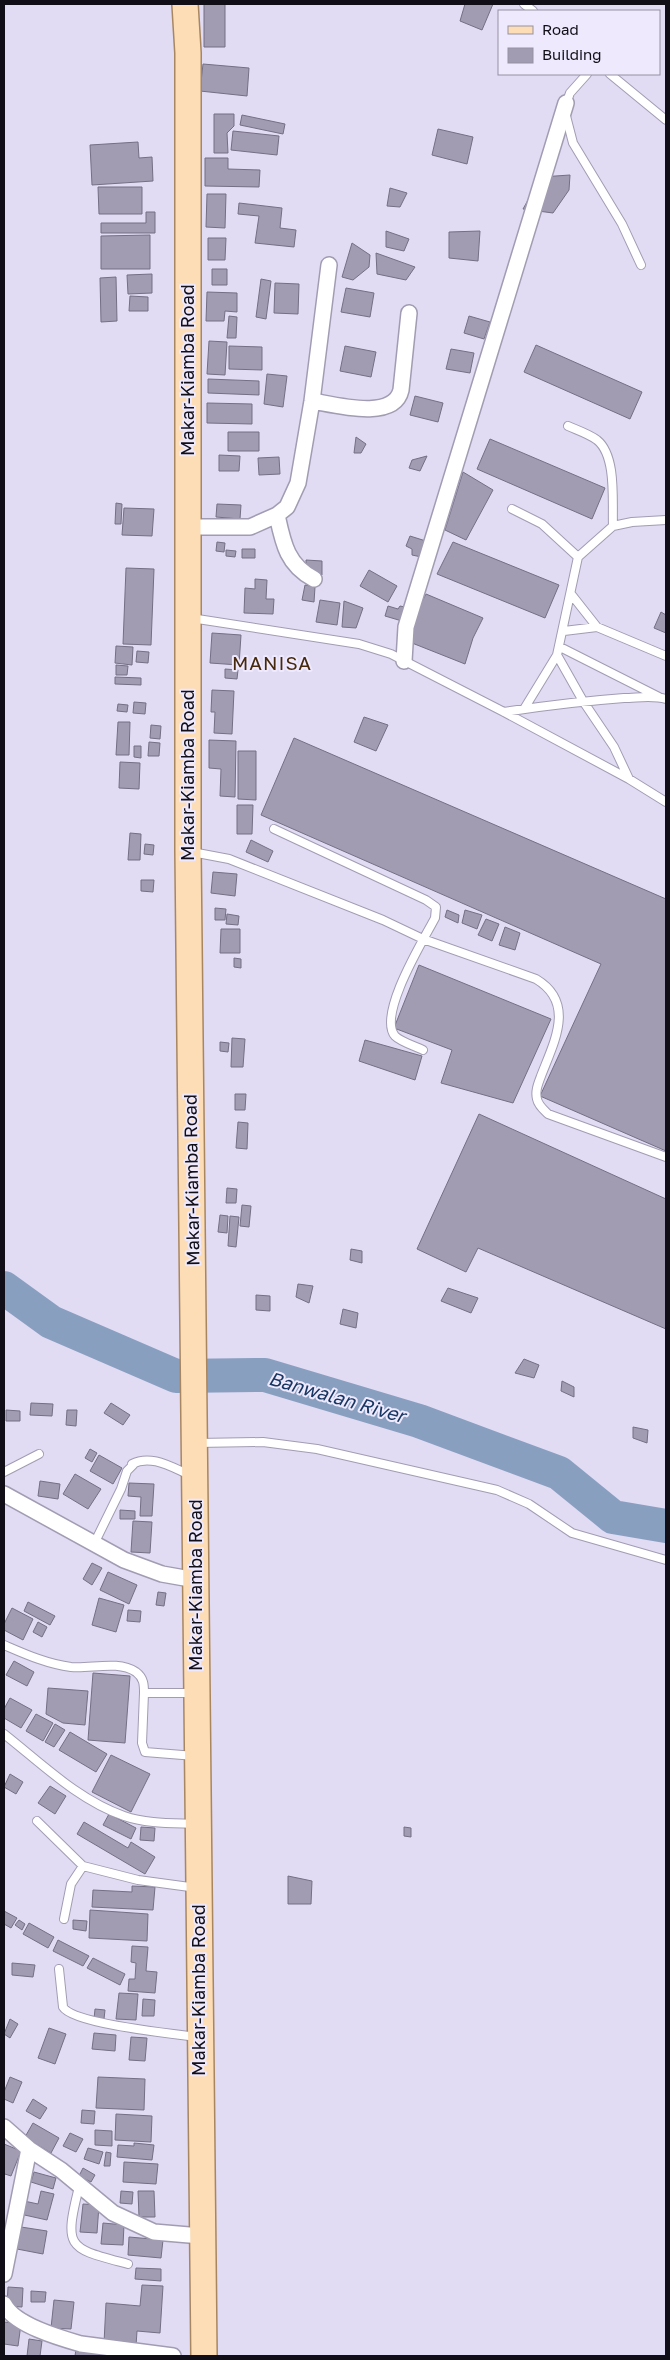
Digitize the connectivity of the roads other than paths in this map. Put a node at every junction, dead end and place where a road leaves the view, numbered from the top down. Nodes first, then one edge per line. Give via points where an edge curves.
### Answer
1 (185, 4) edge
2 (586, 75) edge
3 (611, 75) edge
4 (566, 103) junction
5 (666, 120) edge
6 (329, 265) dead end
7 (641, 265) dead end
8 (409, 313) dead end
9 (312, 401) junction
10 (568, 426) dead end
11 (512, 509) dead end
12 (277, 515) junction
13 (666, 520) edge
14 (613, 526) junction
15 (189, 527) junction
16 (578, 557) junction
17 (314, 579) dead end
18 (571, 594) junction
19 (188, 618) junction
20 (597, 627) junction
21 (564, 631) junction
22 (558, 651) junction
23 (666, 656) edge
24 (404, 661) junction
25 (663, 698) edge
26 (583, 701) junction
27 (524, 709) junction
28 (504, 712) junction
29 (629, 779) junction
30 (666, 802) edge
31 (274, 829) dead end
32 (188, 851) junction
33 (424, 939) junction
34 (423, 1050) dead end
35 (666, 1157) edge
36 (195, 1436) junction
37 (39, 1454) dead end
38 (4, 1472) edge
39 (196, 1478) junction
40 (4, 1494) edge
41 (94, 1544) junction
42 (666, 1560) edge
43 (196, 1580) junction
44 (4, 1645) edge
45 (144, 1693) junction
46 (197, 1693) junction
47 (4, 1734) edge
48 (198, 1756) junction
49 (37, 1821) dead end
50 (198, 1824) junction
51 (83, 1866) junction
52 (199, 1888) junction
53 (64, 1919) dead end
54 (59, 1969) dead end
55 (200, 2037) junction
56 (4, 2127) edge
57 (29, 2149) junction
58 (79, 2187) junction
59 (201, 2236) junction
60 (128, 2264) dead end
61 (4, 2274) edge
62 (4, 2304) edge
63 (173, 2356) edge
64 (204, 2356) edge

1 - 15 main road, Makar-Kiamba Road via 188,53
2 - 4 lane via 570,93
3 - 5 lane
4 - 7 lane via 566,121 573,143 622,224
4 - 24 street via 406,626
6 - 9 street
8 - 9 street via 400,397 395,403 373,409
9 - 12 street via 298,483 287,507
10 - 14 lane via 597,440 608,453
11 - 16 lane via 542,524
12 - 15 street via 250,527
12 - 17 street via 288,557 302,573
13 - 14 lane
14 - 16 lane
15 - 19 main road, Makar-Kiamba Road
16 - 18 lane
18 - 20 lane
18 - 21 lane
19 - 24 lane via 359,644
19 - 32 main road, Makar-Kiamba Road
20 - 21 lane
20 - 23 lane
21 - 22 lane
22 - 25 lane
22 - 26 lane
22 - 27 lane
24 - 28 lane
25 - 26 lane
26 - 27 lane
26 - 29 lane via 614,747
27 - 28 lane
28 - 29 lane
29 - 30 lane
31 - 33 lane via 434,905 437,914
32 - 33 lane via 229,859
32 - 36 main road, Makar-Kiamba Road
33 - 34 lane via 390,1014 396,1037
33 - 35 lane via 546,985 557,1001 559,1027 536,1091 540,1107 548,1114
36 - 39 main road, Makar-Kiamba Road
36 - 42 lane via 317,1449 497,1490 528,1504 572,1533
37 - 38 lane
39 - 41 lane via 161,1462 146,1459 132,1464
39 - 43 main road, Makar-Kiamba Road
40 - 41 street
41 - 43 street via 162,1574
43 - 46 main road, Makar-Kiamba Road
44 - 45 lane via 45,1662 70,1667 126,1668 140,1676
45 - 46 lane
45 - 48 lane via 142,1743 145,1752
46 - 48 main road, Makar-Kiamba Road
47 - 50 lane via 72,1788 109,1809 143,1820
48 - 50 main road, Makar-Kiamba Road
49 - 51 lane
50 - 52 main road, Makar-Kiamba Road
51 - 52 lane via 138,1880
51 - 53 lane via 71,1884
52 - 55 main road, Makar-Kiamba Road
54 - 55 lane via 63,2007 72,2016
55 - 59 main road, Makar-Kiamba Road
56 - 57 street
57 - 58 street via 61,2170
57 - 61 street
58 - 59 street via 113,2213 154,2232
58 - 60 lane via 72,2215 70,2233 73,2240 88,2253
59 - 64 main road, Makar-Kiamba Road
62 - 63 street via 15,2316 68,2340

